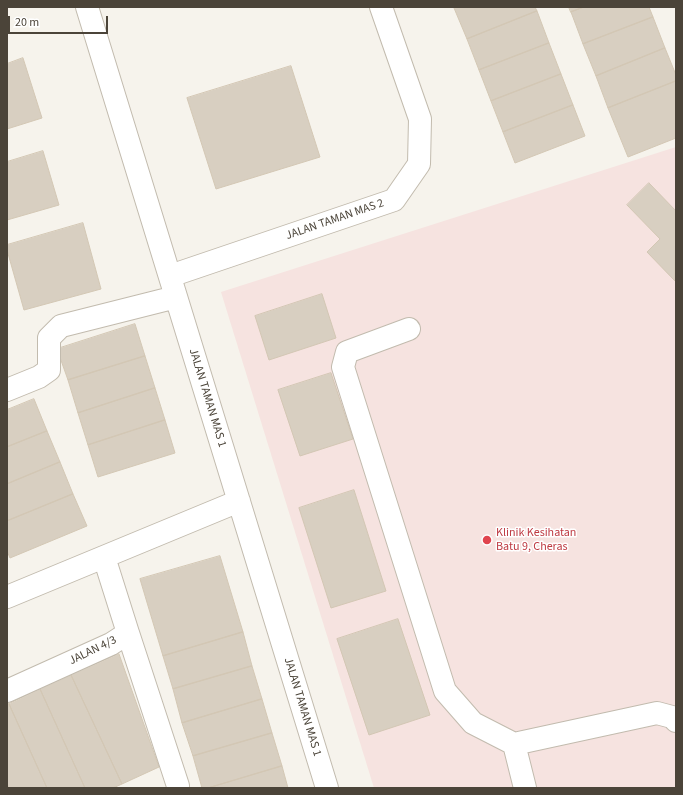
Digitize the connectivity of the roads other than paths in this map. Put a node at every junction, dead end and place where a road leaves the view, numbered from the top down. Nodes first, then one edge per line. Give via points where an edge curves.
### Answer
1 (87, 7) edge
2 (381, 7) edge
3 (170, 276) junction
4 (176, 297) junction
5 (409, 329) dead end
6 (7, 390) edge
7 (239, 501) junction
8 (104, 557) junction
9 (7, 597) edge
10 (128, 633) junction
11 (7, 691) edge
12 (676, 721) edge
13 (514, 744) junction
14 (176, 787) edge
15 (327, 788) edge
16 (525, 788) edge

1 - 3 street, JALAN TAMAN MAS 1
2 - 3 street, JALAN TAMAN MAS 2 via 420,119 419,164 394,200
3 - 4 street, JALAN TAMAN MAS 1
4 - 6 street via 61,326 49,338 49,370 39,377
4 - 7 street, JALAN TAMAN MAS 1
5 - 13 street via 347,352 343,368 445,691 474,723
7 - 8 street
7 - 15 street, JALAN TAMAN MAS 1
8 - 9 street
8 - 10 street, JALAN 4/3
10 - 11 street, JALAN 4/3 via 111,644
10 - 14 street
12 - 13 street via 672,717 657,713
13 - 16 street

